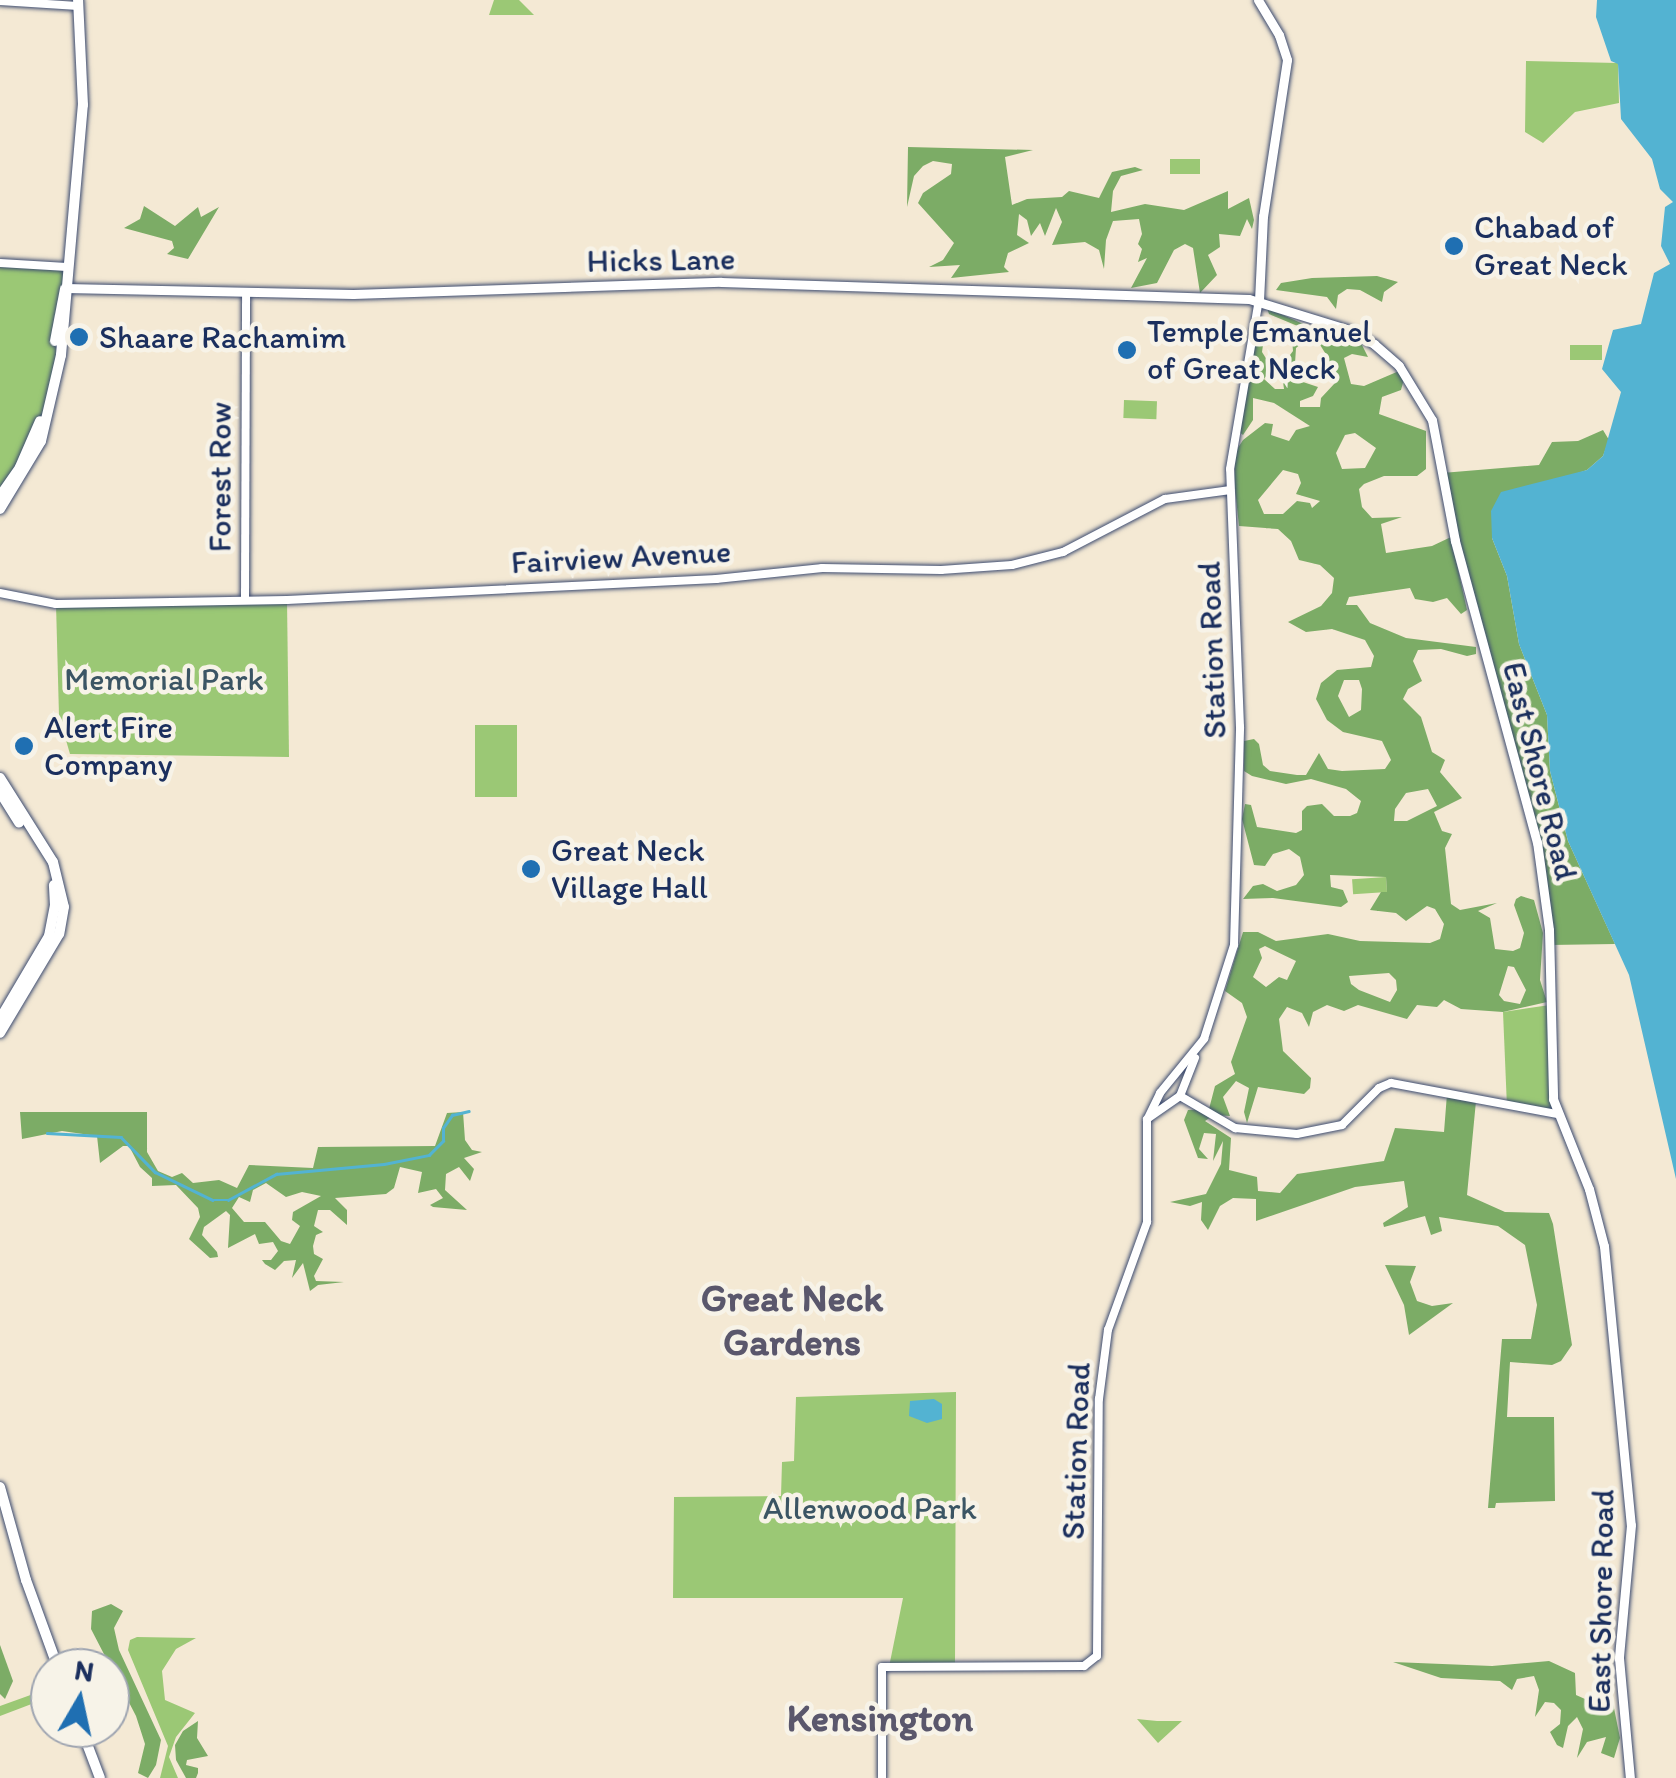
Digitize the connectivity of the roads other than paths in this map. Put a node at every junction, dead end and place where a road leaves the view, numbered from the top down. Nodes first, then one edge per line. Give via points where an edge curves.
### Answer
1 (1258, 0) edge
2 (0, 1) edge
3 (78, 3) edge
4 (0, 263) edge
5 (67, 267) junction
6 (65, 288) junction
7 (246, 292) junction
8 (1259, 300) junction
9 (1230, 490) junction
10 (0, 504) edge
11 (0, 593) edge
12 (246, 600) junction
13 (0, 778) edge
14 (0, 792) edge
15 (0, 1019) edge
16 (0, 1033) edge
17 (1196, 1053) junction
18 (1180, 1096) junction
19 (1556, 1114) junction
20 (1147, 1120) junction
21 (0, 1487) edge
22 (51, 1648) edge
23 (89, 1748) edge
24 (100, 1778) edge
25 (882, 1778) edge
26 (1630, 1778) edge

1 - 8 main road via 1287,60 1263,216
2 - 3 street
3 - 5 main road via 83,105
4 - 5 street
5 - 6 main road
6 - 7 main road, Hicks Lane
6 - 10 main road via 50,414 27,470
7 - 8 main road, Hicks Lane via 721,282
7 - 12 street, Forest Row
8 - 9 street, Station Road
8 - 19 main road, East Shore Road via 1374,344 1414,384 1432,420 1456,541 1543,871
9 - 12 street, Fairview Avenue via 1165,499 1063,552 1025,564 822,568
9 - 17 street, Station Road via 1240,747 1235,942
11 - 12 street, Fairview Avenue via 56,604
13 - 16 main road via 52,862 64,906 58,934
14 - 15 main road via 46,865 56,906 49,936
17 - 18 street, Station Road
17 - 20 street, Station Road via 1160,1093
18 - 19 street via 1234,1128 1298,1134 1342,1125 1391,1084
18 - 20 street
19 - 26 main road, East Shore Road via 1599,1218 1618,1365 1631,1538 1620,1685
20 - 25 street, Station Road via 1147,1222 1108,1330 1099,1400 1095,1660 1084,1666 882,1666
21 - 22 main road
23 - 24 main road

